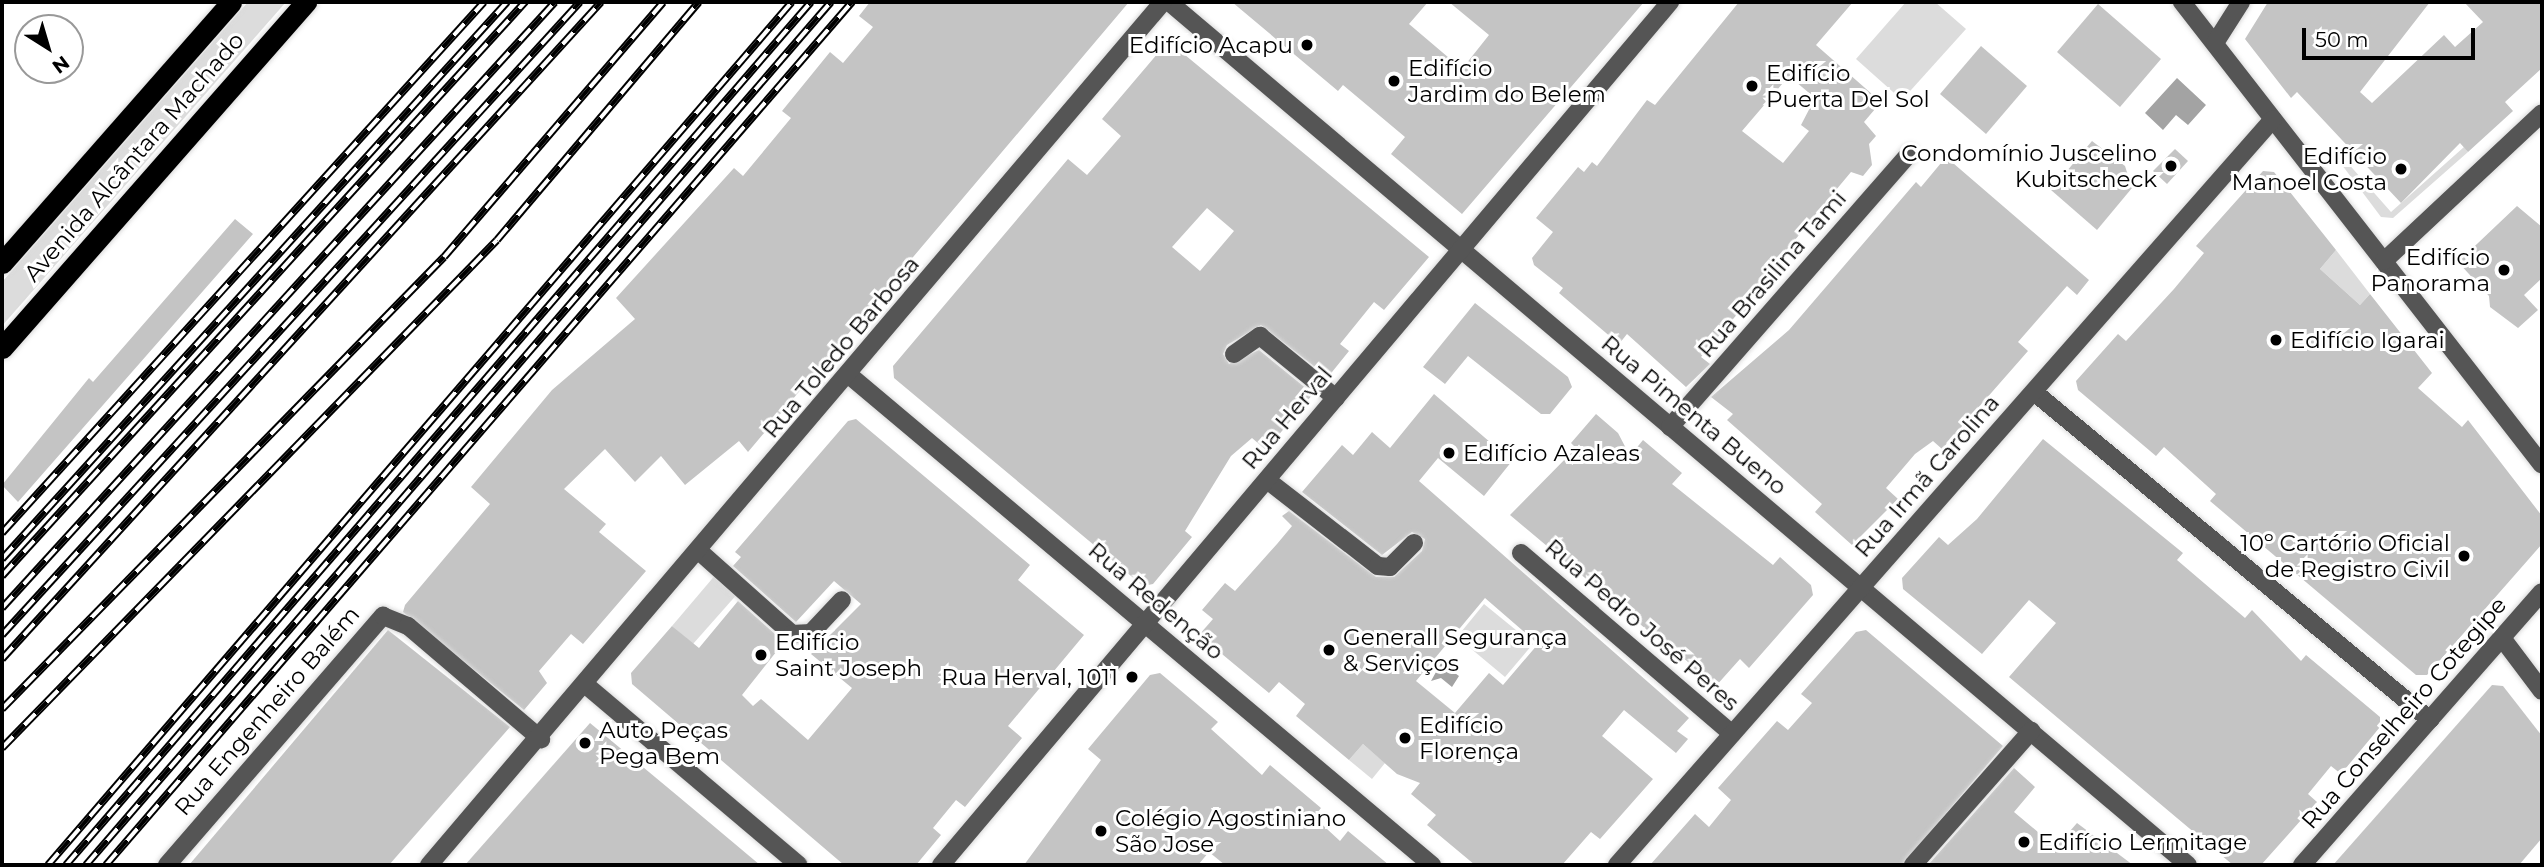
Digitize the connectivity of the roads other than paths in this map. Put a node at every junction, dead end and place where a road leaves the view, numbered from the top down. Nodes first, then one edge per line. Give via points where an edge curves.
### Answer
1 (231, 2) edge
2 (306, 2) edge
3 (1163, 2) edge
4 (1169, 2) edge
5 (1670, 2) edge
6 (2182, 2) edge
7 (2241, 2) edge
8 (2215, 43) junction
9 (2542, 113) edge
10 (2273, 119) junction
11 (1910, 153) dead end
12 (1461, 250) junction
13 (2384, 261) junction
14 (2, 262) edge
15 (2, 348) edge
16 (1234, 354) dead end
17 (849, 374) junction
18 (2034, 392) junction
19 (1336, 398) junction
20 (1670, 427) junction
21 (2542, 465) edge
22 (1267, 480) junction
23 (1414, 543) dead end
24 (701, 552) junction
25 (1521, 553) dead end
26 (1861, 588) junction
27 (2542, 592) edge
28 (842, 600) dead end
29 (1145, 624) junction
30 (2502, 638) junction
31 (587, 687) junction
32 (2542, 691) edge
33 (2430, 720) junction
34 (555, 723) junction
35 (522, 724) junction
36 (2031, 731) junction
37 (1732, 734) junction
38 (541, 739) junction
39 (167, 865) edge
40 (429, 865) edge
41 (799, 865) edge
42 (941, 865) edge
43 (1433, 865) edge
44 (1617, 865) edge
45 (1913, 865) edge
46 (2188, 865) edge
47 (2302, 865) edge

1 - 14 highway, Avenida Alcântara Machado
2 - 15 highway, Avenida Alcântara Machado
3 - 17 street, Rua Toledo Barbosa
4 - 12 street, Rua Pimenta Bueno
5 - 12 street, Rua Herval
6 - 8 street
7 - 8 street
8 - 10 street
9 - 13 street
10 - 13 street
10 - 18 street, Rua Irmã Carolina
11 - 20 street, Rua Brasilina Tami
12 - 19 street, Rua Herval
12 - 20 street, Rua Pimenta Bueno
13 - 21 street
16 - 19 street via 1260,336
17 - 24 street, Rua Toledo Barbosa
17 - 29 street, Rua Redenção
18 - 26 street, Rua Irmã Carolina
18 - 33 street
19 - 22 street, Rua Herval
20 - 26 street, Rua Pimenta Bueno
22 - 23 street via 1378,566 1390,567
22 - 29 street, Rua Herval
24 - 28 street via 792,634 811,633
24 - 31 street, Rua Toledo Barbosa
25 - 37 street, Rua Pedro José Peres
26 - 36 street, Rua Pimenta Bueno
26 - 37 street, Rua Irmã Carolina
27 - 30 street, Rua Conselheiro Cotegipe
29 - 42 street, Rua Herval
29 - 43 street, Rua Redenção
30 - 32 street
30 - 33 street, Rua Conselheiro Cotegipe
31 - 34 street, Rua Toledo Barbosa
31 - 41 street
33 - 47 street, Rua Conselheiro Cotegipe
34 - 35 street
34 - 38 street, Rua Toledo Barbosa
35 - 38 street, Rua Engenheiro Balém
35 - 39 street, Rua Engenheiro Balém via 408,626 383,616
36 - 45 street
36 - 46 street, Rua Pimenta Bueno
37 - 44 street, Rua Irmã Carolina
38 - 40 street, Rua Toledo Barbosa

